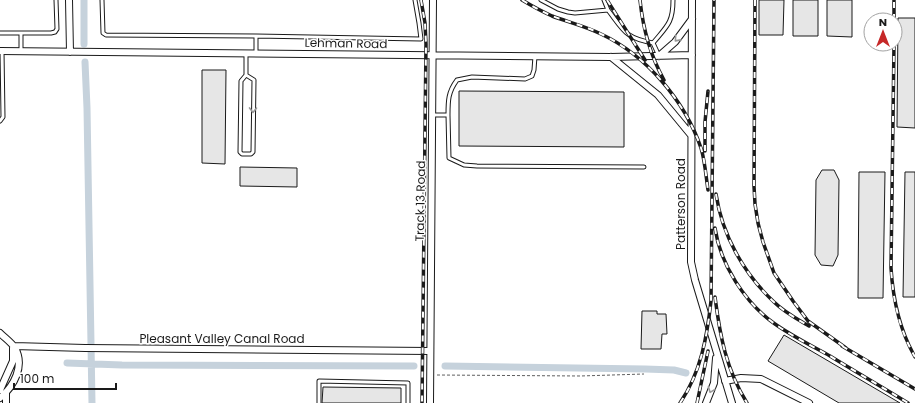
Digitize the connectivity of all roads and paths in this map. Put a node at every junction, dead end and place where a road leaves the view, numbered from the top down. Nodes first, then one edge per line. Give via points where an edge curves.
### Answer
1 (56, 0) edge
2 (69, 0) edge
3 (102, 0) edge
4 (414, 0) edge
5 (433, 0) edge
6 (541, 0) edge
7 (604, 0) edge
8 (673, 0) edge
9 (692, 0) edge
10 (608, 10) junction
11 (692, 19) junction
12 (0, 33) edge
13 (21, 33) junction
14 (256, 36) junction
15 (654, 43) junction
16 (1, 51) edge
17 (21, 51) junction
18 (70, 52) junction
19 (246, 53) junction
20 (256, 53) junction
21 (433, 55) junction
22 (692, 55) junction
23 (535, 56) junction
24 (659, 56) junction
25 (611, 57) junction
26 (1, 66) edge
27 (246, 75) junction
28 (432, 115) junction
29 (448, 115) junction
30 (0, 121) edge
31 (691, 135) junction
32 (644, 167) dead end
33 (0, 333) edge
34 (12, 345) junction
35 (716, 348) junction
36 (430, 351) junction
37 (644, 374) dead end
38 (430, 375) junction
39 (725, 381) junction
40 (3, 391) edge
41 (0, 398) edge
42 (6, 403) edge
43 (318, 403) edge
44 (408, 403) edge
45 (430, 403) edge
46 (706, 403) edge
47 (732, 403) edge
48 (809, 403) edge

1 - 13 lane via 55,32
2 - 18 street
3 - 14 lane via 103,34 106,35
4 - 14 lane via 420,40
5 - 21 street, Track 13 Road
6 - 10 lane via 568,12
7 - 10 lane
8 - 15 lane via 673,14
9 - 11 street, Patterson Road
10 - 15 lane via 631,37
11 - 22 street, Patterson Road
11 -> 24 street via 675,42
12 - 13 lane
13 - 17 lane
14 - 20 lane
15 - 24 lane
16 - 17 street, Lehman Road
16 - 26 lane
17 - 18 street, Lehman Road
18 - 19 street, Lehman Road
19 - 20 street, Lehman Road
19 - 27 lane
20 - 21 street, Lehman Road
21 - 23 street, Lehman Road
21 - 28 street, Track 13 Road
22 - 24 street, Lehman Road
22 - 31 street, Patterson Road
23 - 25 street, Lehman Road
23 - 29 lane via 532,76 472,77 457,80 451,88
24 - 25 street, Lehman Road
25 - 31 street via 658,95
26 - 30 lane via 3,117
27 -> 27 lane via 254,80 251,154 240,152 241,81
28 - 29 lane
28 - 36 street, Track 13 Road
29 - 32 lane via 449,158 464,165
31 - 35 street, Patterson Road via 691,262
33 - 34 street
34 - 36 street, Pleasant Valley Canal Road
34 - 40 street via 13,362
35 - 39 street, Patterson Road
35 -> 46 street via 714,383
36 - 38 street, Track 13 Road
37 - 38 path
38 - 45 street, Track 13 Road
39 - 47 street, Patterson Road
39 - 48 street via 741,378 761,379
40 - 41 street
40 - 42 street
43 - 44 lane via 319,381 408,383

